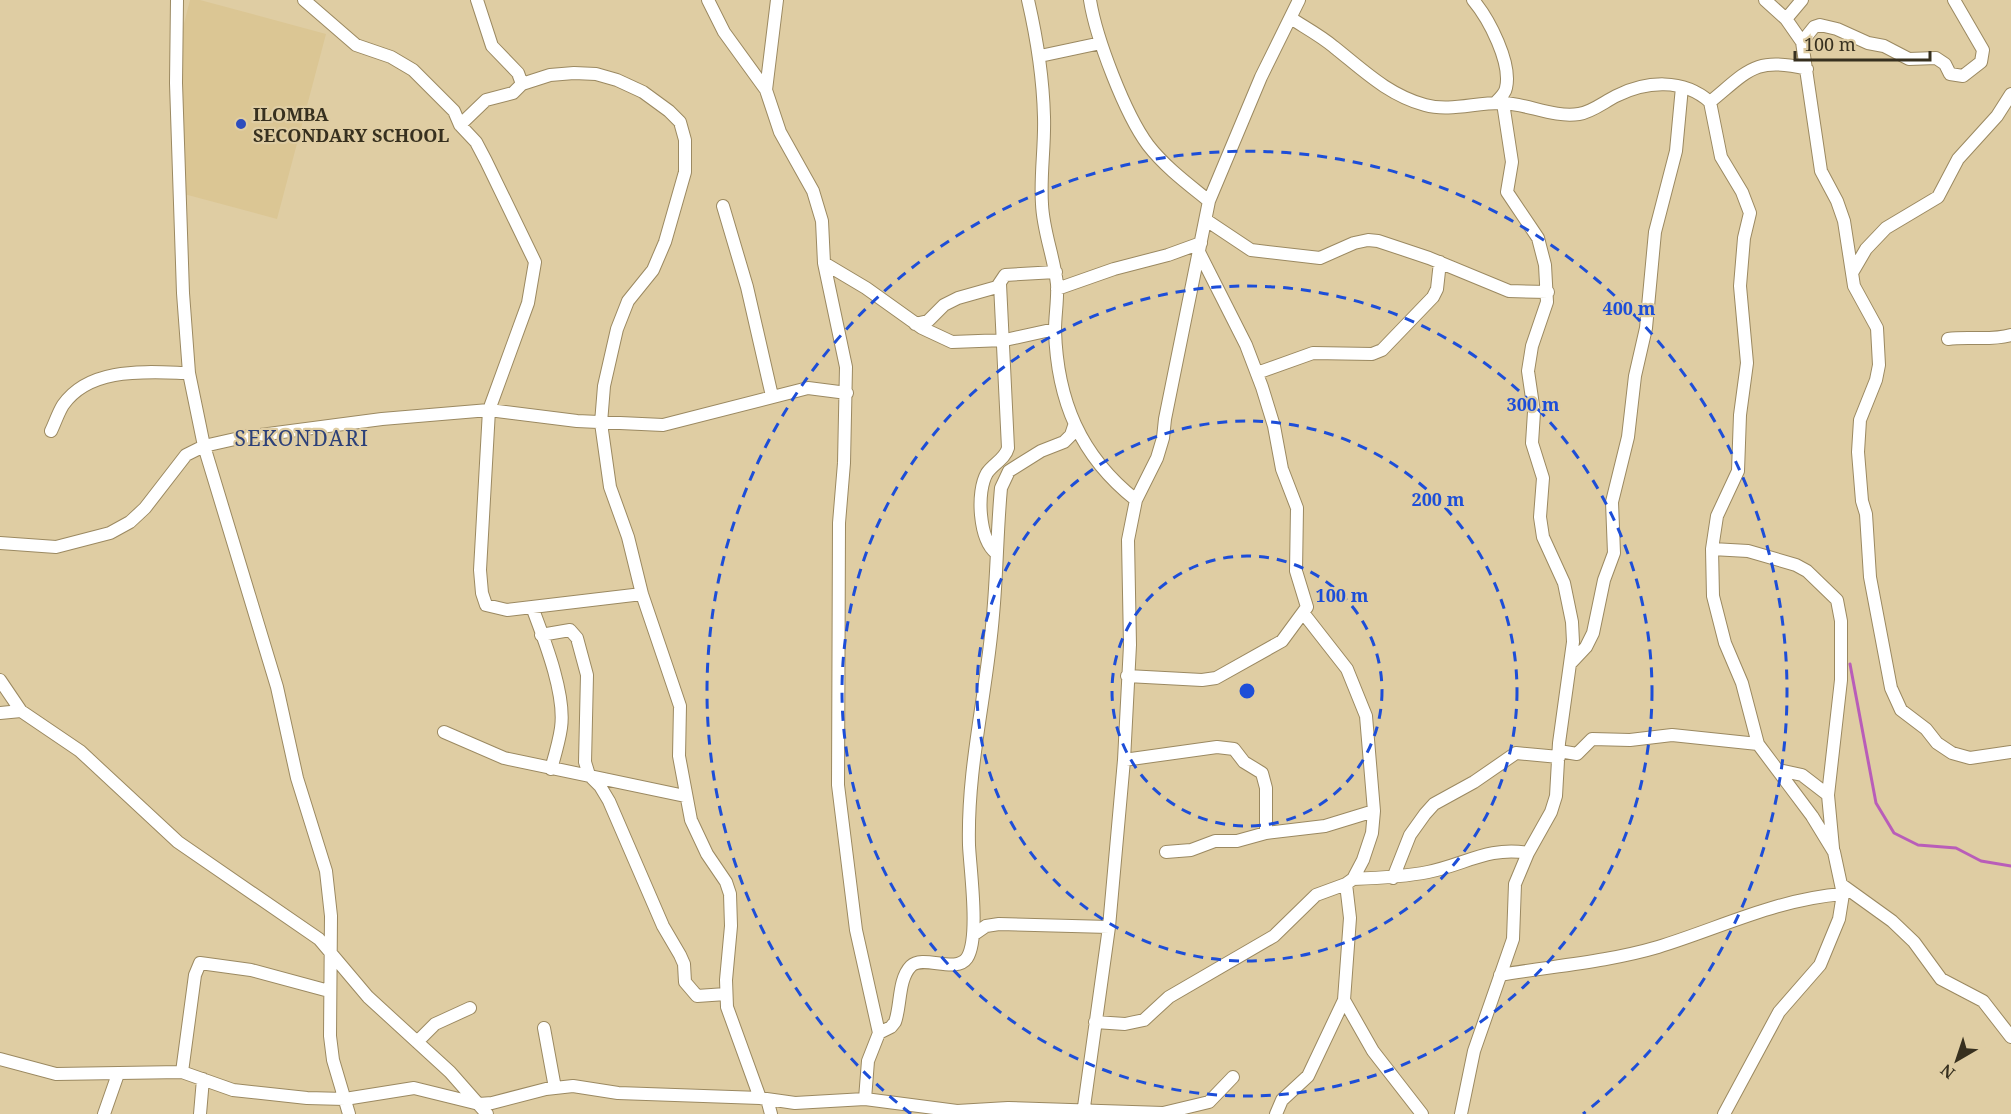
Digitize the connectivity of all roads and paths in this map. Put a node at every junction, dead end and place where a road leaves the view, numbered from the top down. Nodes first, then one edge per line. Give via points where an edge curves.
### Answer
1 (177, 0) edge
2 (304, 0) edge
3 (477, 0) edge
4 (708, 0) edge
5 (777, 0) edge
6 (1028, 0) edge
7 (1090, 0) edge
8 (1299, 0) edge
9 (1473, 0) edge
10 (1765, 0) edge
11 (1802, 0) edge
12 (1954, 0) edge
13 (1775, 5) edge
14 (1292, 19) junction
15 (1786, 19) junction
16 (1802, 42) junction
17 (1101, 43) junction
18 (1040, 56) junction
19 (1807, 69) junction
20 (522, 84) junction
21 (1682, 87) junction
22 (766, 90) junction
23 (2011, 94) edge
24 (1710, 102) junction
25 (1499, 103) junction
26 (460, 125) junction
27 (1209, 201) junction
28 (723, 206) dead end
29 (1206, 220) junction
30 (1200, 247) junction
31 (1440, 262) junction
32 (824, 263) junction
33 (1056, 272) junction
34 (1851, 275) junction
35 (1000, 284) junction
36 (1057, 289) junction
37 (1548, 292) junction
38 (915, 324) junction
39 (1055, 329) junction
40 (2011, 335) edge
41 (1948, 339) dead end
42 (1005, 340) junction
43 (189, 373) junction
44 (1257, 373) junction
45 (847, 393) junction
46 (772, 396) junction
47 (489, 410) junction
48 (601, 423) junction
49 (1074, 426) junction
50 (51, 431) dead end
51 (204, 446) junction
52 (1136, 500) junction
53 (0, 543) edge
54 (1712, 549) junction
55 (996, 553) junction
56 (642, 594) junction
57 (532, 607) junction
58 (1304, 614) junction
59 (541, 635) junction
60 (1570, 664) junction
61 (1127, 676) junction
62 (0, 680) edge
63 (0, 690) edge
64 (12, 699) junction
65 (21, 711) junction
66 (0, 713) edge
67 (444, 732) dead end
68 (1758, 744) junction
69 (2011, 752) edge
70 (1559, 754) junction
71 (1124, 760) junction
72 (551, 769) junction
73 (1779, 770) junction
74 (589, 775) junction
75 (1828, 795) junction
76 (685, 796) junction
77 (1374, 812) junction
78 (1266, 833) junction
79 (1166, 852) dead end
80 (1834, 852) junction
81 (1528, 853) junction
82 (1393, 878) junction
83 (1349, 881) junction
84 (1842, 890) junction
85 (1109, 927) junction
86 (973, 934) junction
87 (331, 950) junction
88 (1500, 975) junction
89 (329, 991) junction
90 (726, 994) junction
91 (1344, 1000) junction
92 (470, 1008) dead end
93 (1095, 1022) junction
94 (544, 1028) dead end
95 (879, 1033) junction
96 (2011, 1037) edge
97 (417, 1042) junction
98 (0, 1059) edge
99 (182, 1072) junction
100 (118, 1074) junction
101 (1233, 1077) dead end
102 (203, 1079) junction
103 (555, 1088) junction
104 (345, 1099) junction
105 (764, 1099) junction
106 (865, 1099) junction
107 (826, 1108) edge
108 (483, 1109) edge
109 (1083, 1112) edge
110 (104, 1114) edge
111 (200, 1114) edge
112 (349, 1114) edge
113 (771, 1114) edge
114 (1276, 1114) edge
115 (1422, 1114) edge
116 (1461, 1114) edge
117 (1724, 1114) edge

1 - 43 street via 176,83
2 - 26 street via 356,45 391,57 413,70 454,111
3 - 20 street via 492,46 518,73
4 - 22 street via 724,32
5 - 22 street
6 - 18 street
7 - 17 street
8 - 14 street
9 - 25 street via 1507,68 1505,92
10 - 13 street
11 - 15 street
12 - 16 street via 1983,50 1982,62 1963,76 1950,74 1936,58 1909,59 1828,27 1814,27
13 - 15 street
14 - 25 street via 1377,83 1405,98 1438,108
14 - 27 street via 1265,69
15 - 16 street
16 - 19 street
17 - 18 street
17 - 27 street via 1147,142 1161,160
18 - 33 street via 1044,118 1041,203
19 - 24 street via 1760,64
19 - 34 street via 1818,160 1844,221
20 - 26 street via 513,93 486,100
20 - 48 street via 550,75 574,73 617,80 643,92 669,111 680,122 685,140 685,172 665,242 653,270 628,301 617,328 604,386
21 - 24 street
21 - 25 street via 1669,83 1643,87 1581,114
21 - 60 street via 1676,151 1655,232 1646,328 1635,376 1628,437 1612,502 1614,553 1593,633
22 - 32 street via 780,132 813,190 819,208
23 - 34 street via 2004,108 1958,159 1938,197 1886,228 1866,249
24 - 54 street via 1721,157 1750,213 1740,286 1746,363 1738,471 1721,503
25 - 37 street via 1512,167 1507,192 1540,245
26 - 47 street via 476,142 535,262 528,303
27 - 29 street
28 - 46 street via 747,287
29 - 30 street
29 - 31 street via 1242,246 1268,254 1320,258 1368,240
30 - 36 street via 1113,269
30 - 44 street
30 - 52 street via 1163,438
31 - 37 street via 1509,291
31 - 44 street via 1433,297 1382,350 1372,354 1313,353
32 - 38 street
32 - 45 street via 846,367
33 - 35 street via 1005,275
33 - 36 street
34 - 69 street via 1872,314 1879,344 1876,380 1860,420 1858,452 1870,577 1891,688 1902,710 1952,753 1970,758
35 - 38 street via 944,305 928,321
35 - 42 street
36 - 39 street
37 - 60 street via 1530,355 1528,379 1534,412 1532,443 1543,477 1541,529 1567,596 1573,631
38 - 42 street via 952,342
39 - 42 street
39 - 49 street via 1065,398
40 - 41 street
42 - 55 street via 1008,448 986,474 982,502 983,537
43 - 50 street via 105,376 73,394 62,406
43 - 51 street
44 - 58 street via 1299,518 1296,563 1306,600
45 - 46 street via 808,388
45 - 95 street via 839,523 838,796 856,930
46 - 48 street via 663,425
47 - 48 street
47 - 51 street via 261,434
47 - 57 street via 482,593 486,605 492,608
48 - 56 street via 609,487 633,551
49 - 52 street via 1096,462
49 - 55 street via 1064,442 1028,458 1004,476
51 - 53 street via 186,454 145,508 110,533 56,547
51 - 87 street via 277,687 297,778 326,871
52 - 61 street via 1128,540 1131,645
54 - 68 street via 1713,596 1719,622 1742,683
54 - 75 street via 1748,551 1796,565 1837,600 1841,680
55 - 86 street via 993,616 972,786 969,845
56 - 57 street
56 - 76 street via 680,706 678,748
57 - 59 street
58 - 61 street via 1277,645 1216,678
58 - 77 street via 1347,669 1359,695 1366,716
59 - 72 street via 562,714
59 - 74 street via 570,630 577,638 588,686 584,750
60 - 70 street
61 - 71 street
62 - 64 street
63 - 64 street
64 - 65 street
65 - 66 street
65 - 87 street via 80,752 178,842 308,930
67 - 72 street via 504,758
68 - 70 street via 1672,735 1592,739 1577,754
68 - 73 street
70 - 81 street via 1559,780 1551,812
70 - 82 street via 1516,753 1434,804 1410,836
71 - 78 street via 1217,747 1234,749 1244,762 1262,773
71 - 85 street
72 - 74 street
73 - 75 street via 1802,775
73 - 80 street
74 - 76 street
74 - 90 street via 609,801 663,926 680,955 688,989 697,996
75 - 80 street
76 - 90 street via 698,837 730,894
77 - 78 street via 1337,823
77 - 83 street via 1368,848
78 - 79 street
80 - 84 street
81 - 82 street via 1508,849 1430,872
81 - 88 street via 1515,884 1513,939
82 - 83 street
83 - 91 street
83 - 93 street via 1316,895 1274,936 1169,997 1144,1020 1125,1024
84 - 88 street via 1773,907 1657,948
84 - 96 street via 1892,921 1914,942 1941,979 1983,1001
84 - 117 street via 1839,919 1820,965 1779,1012
85 - 86 street via 999,924
85 - 93 street
86 - 95 street via 967,958 959,963 911,966 904,976 895,1023
87 - 89 street
87 - 97 street via 368,997
88 - 116 street via 1474,1051
89 - 99 street via 251,970 201,963 195,975
89 - 104 street via 333,1060
90 - 105 street via 733,1026
91 - 114 street via 1308,1076 1282,1100
91 - 115 street via 1373,1051
92 - 97 street via 435,1024
93 - 109 street
94 - 103 street
95 - 106 street via 868,1061
97 - 108 street
98 - 100 street via 56,1074
99 - 100 street
99 - 102 street
100 - 110 street
101 - 109 street via 1209,1102 1190,1107 1152,1113
102 - 104 street via 252,1093
102 - 111 street
103 - 105 street
103 - 108 street via 492,1103
104 - 108 street via 414,1088
104 - 112 street
105 - 107 street
105 - 113 street
106 - 107 street
106 - 109 street via 957,1111 1008,1108

